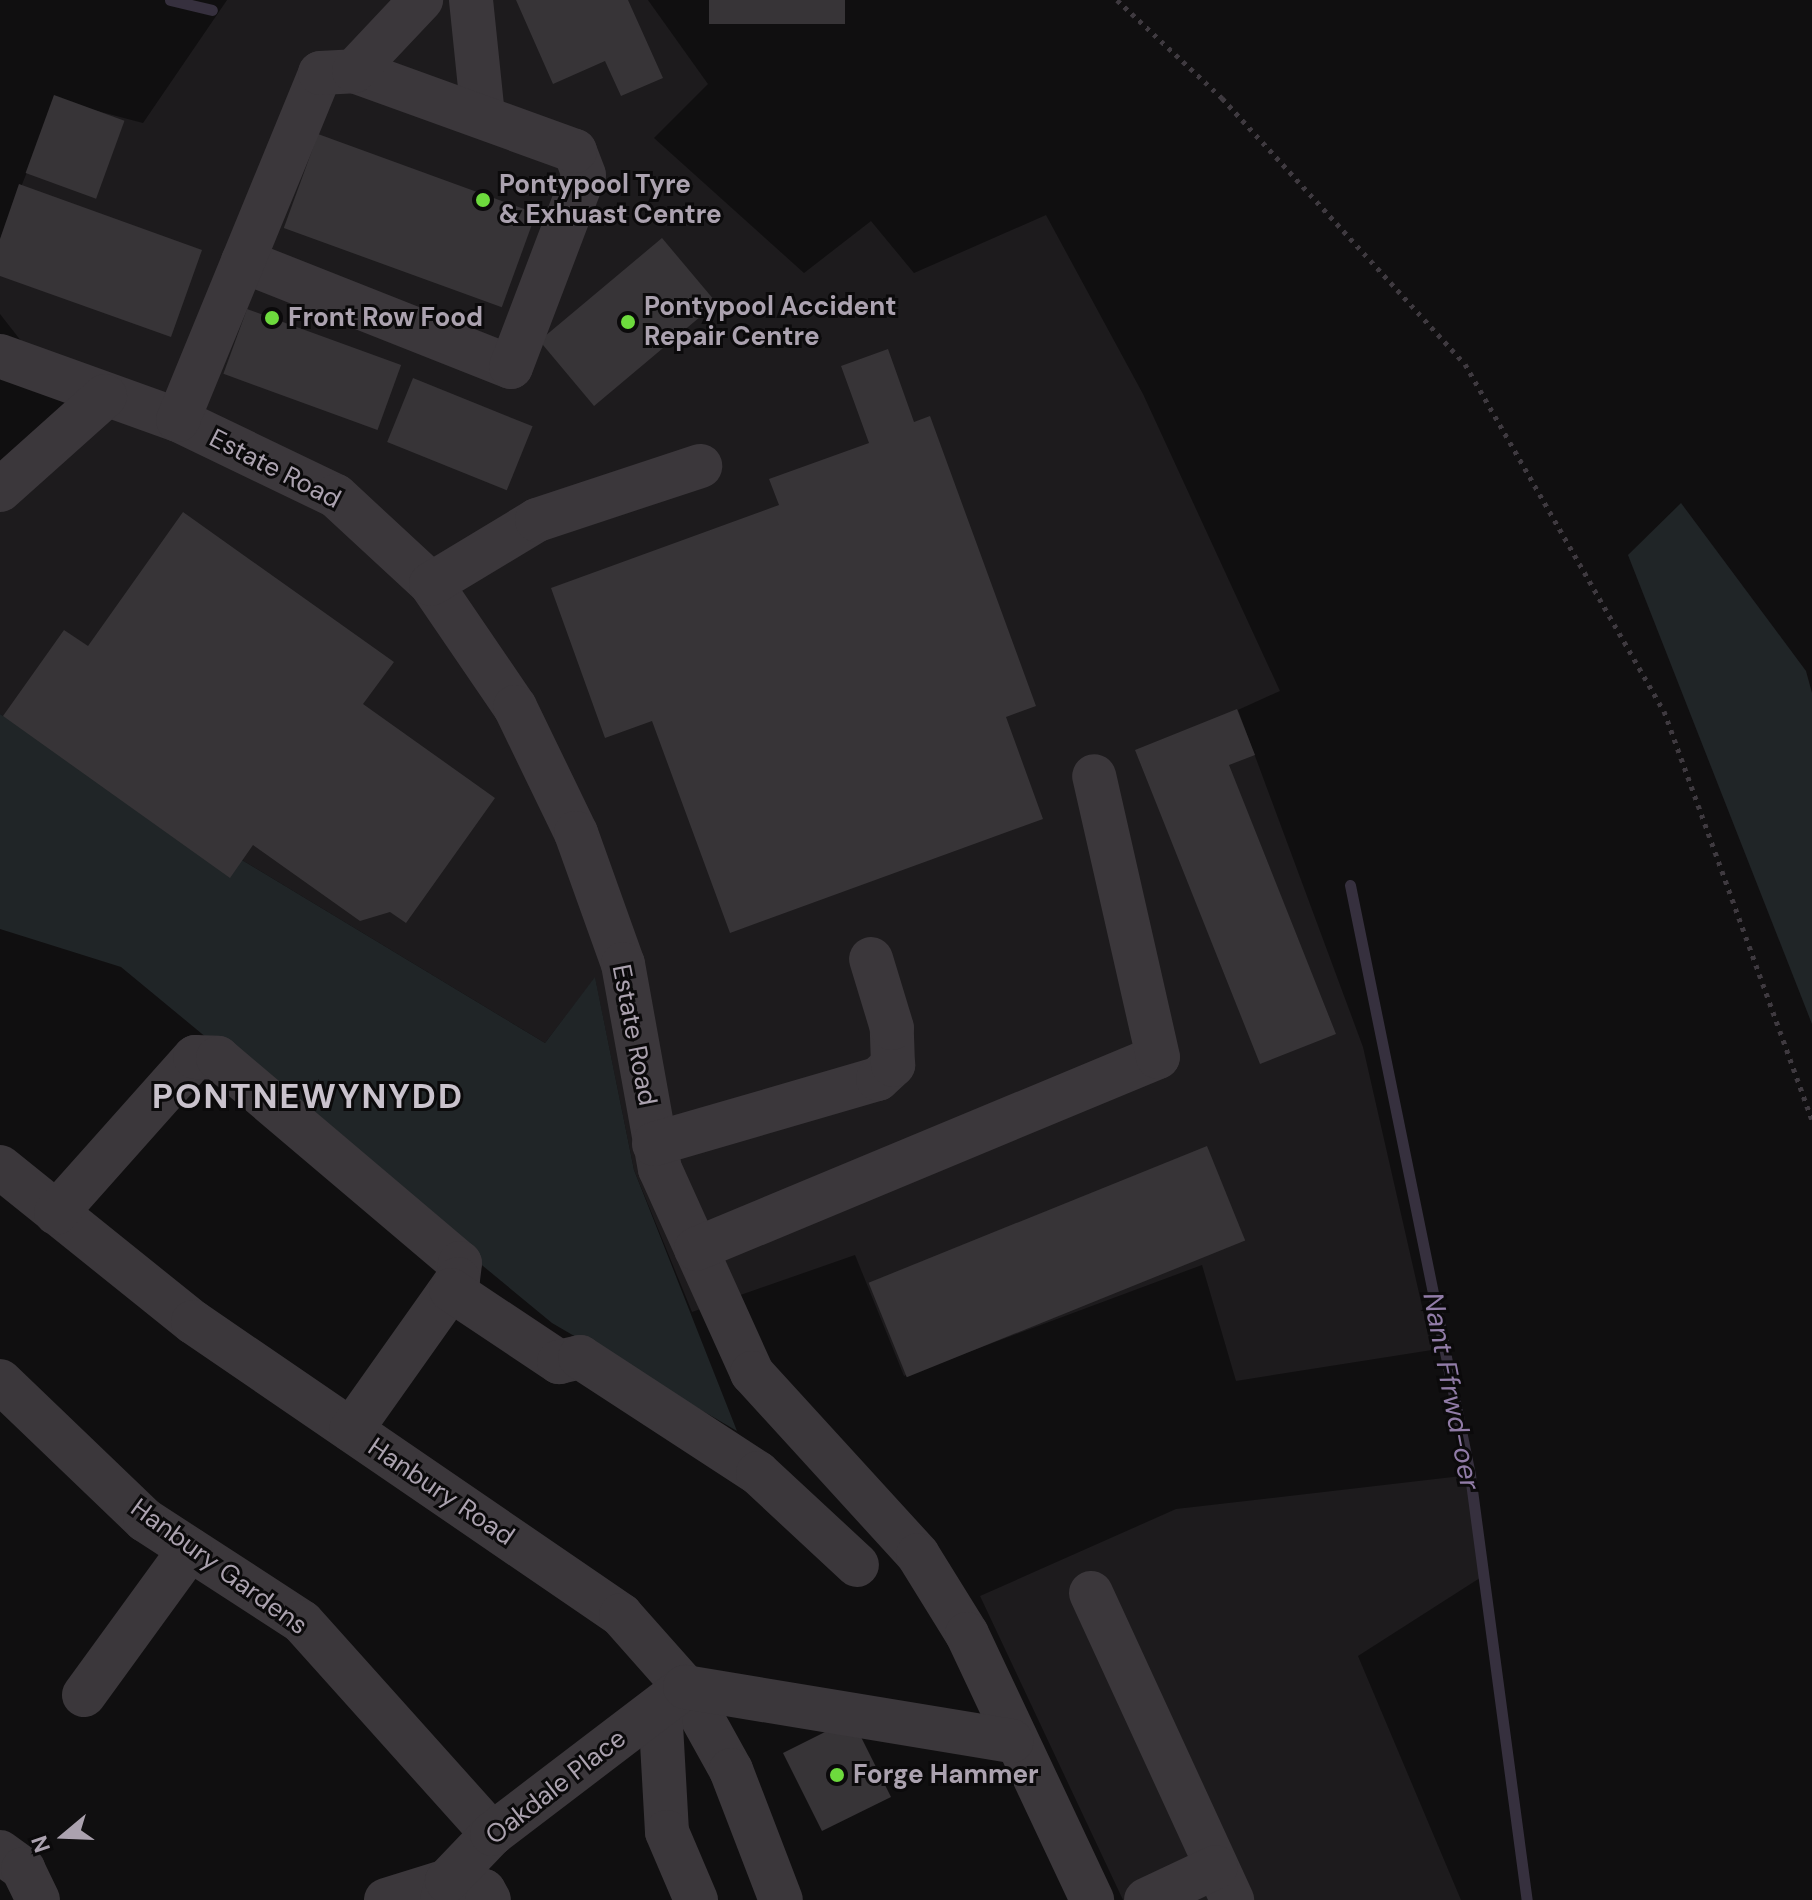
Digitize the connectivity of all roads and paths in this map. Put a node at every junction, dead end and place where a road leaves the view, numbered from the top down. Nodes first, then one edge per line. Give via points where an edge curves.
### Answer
1 (421, 0) edge
2 (471, 0) edge
3 (1117, 0) edge
4 (354, 71) junction
5 (483, 116) junction
6 (243, 261) junction
7 (0, 356) edge
8 (105, 396) junction
9 (178, 420) junction
10 (700, 466) dead end
11 (0, 490) edge
12 (431, 584) junction
13 (1094, 776) dead end
14 (871, 959) dead end
15 (1812, 1119) edge
16 (654, 1144) junction
17 (0, 1167) edge
18 (56, 1213) junction
19 (696, 1249) junction
20 (451, 1290) junction
21 (0, 1381) edge
22 (351, 1430) junction
23 (190, 1549) junction
24 (857, 1565) dead end
25 (1091, 1593) dead end
26 (84, 1695) dead end
27 (672, 1697) junction
28 (1012, 1741) junction
29 (492, 1834) junction
30 (0, 1852) edge
31 (1224, 1883) edge
32 (445, 1890) edge
33 (38, 1900) edge
34 (386, 1900) edge
35 (489, 1900) edge
36 (696, 1900) edge
37 (781, 1900) edge
38 (1092, 1900) edge
39 (1146, 1900) edge

1 - 4 street
2 - 5 street
3 - 15 path via 1222,98 1465,364 1664,711
4 - 5 street
4 - 6 street via 320,73
5 - 6 street via 575,151 584,175 511,367
6 - 9 street
7 - 8 street, Estate Road
8 - 9 street, Estate Road
8 - 11 street
9 - 12 street, Estate Road via 336,496
10 - 12 street via 537,520
12 - 16 street, Estate Road via 515,707 576,833 623,964
13 - 19 street via 1158,1057
14 - 16 street via 892,1028 893,1065 878,1079
16 - 19 street, Estate Road
17 - 18 street, Hanbury Road
18 - 20 street via 195,1057 218,1058 460,1263
18 - 22 street, Hanbury Road via 193,1322
19 - 28 street, Estate Road via 752,1373 918,1555 967,1634
20 - 22 street
20 - 24 street via 559,1362 580,1357 758,1473
21 - 23 street, Hanbury Gardens via 145,1520
22 - 27 street, Hanbury Road via 621,1615
23 - 26 street
23 - 29 street, Hanbury Gardens via 302,1622
25 - 31 street
27 - 28 street
27 - 29 street, Oakdale Place
27 - 36 street via 667,1832
27 - 37 street, Hanbury Road via 731,1770
28 - 38 street, Estate Road
29 - 32 street, Oakdale Place
30 - 33 street via 23,1869
31 - 39 street
32 - 34 street
32 - 35 street via 484,1891

